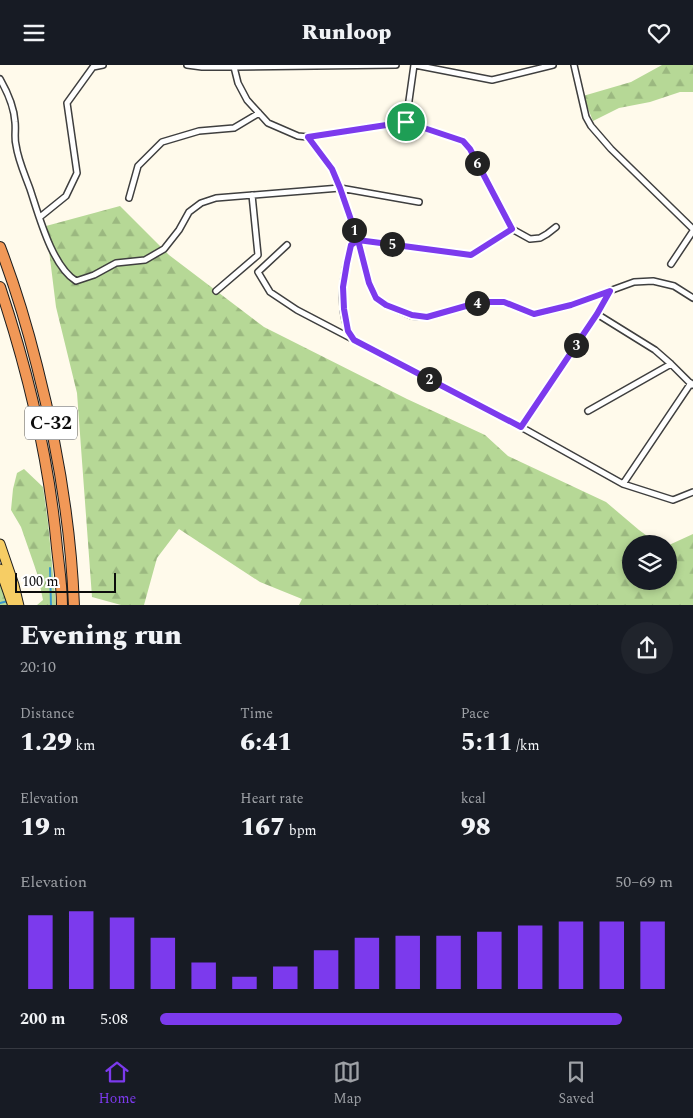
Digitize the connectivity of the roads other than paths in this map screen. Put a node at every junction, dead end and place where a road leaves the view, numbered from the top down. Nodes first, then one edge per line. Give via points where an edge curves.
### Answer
1 (103, 65) edge
2 (186, 65) edge
3 (396, 65) edge
4 (414, 65) edge
5 (553, 65) edge
6 (574, 65) edge
7 (234, 66) edge
8 (0, 79) edge
9 (259, 113) junction
10 (406, 122) junction
11 (308, 137) junction
12 (340, 188) junction
13 (252, 195) junction
14 (129, 198) dead end
15 (419, 202) dead end
16 (40, 217) junction
17 (556, 227) dead end
18 (512, 229) junction
19 (693, 230) edge
20 (358, 240) junction
21 (287, 245) dead end
22 (0, 247) edge
23 (671, 264) dead end
24 (0, 287) edge
25 (216, 291) dead end
26 (610, 291) junction
27 (693, 298) edge
28 (597, 314) junction
29 (354, 340) junction
30 (671, 364) junction
31 (692, 384) edge
32 (588, 411) dead end
33 (521, 427) junction
34 (623, 484) junction
35 (693, 491) edge
36 (0, 544) edge
37 (0, 569) edge
38 (13, 605) edge
39 (19, 605) edge
40 (62, 605) edge
41 (74, 605) edge

1 - 16 street via 93,67 68,103 77,173 66,196
2 - 7 street
3 - 7 street
4 - 5 street via 492,80
4 - 10 street
6 - 19 street via 591,126
7 - 9 street via 247,100
8 - 16 street via 10,97 16,146
9 - 11 street via 268,123
9 - 14 street via 234,128 199,131 162,142 138,166
10 - 11 street
10 - 18 street via 463,141
11 - 12 street via 332,169
12 - 13 street
12 - 15 street
12 - 20 street
13 - 16 street via 216,198 202,203 189,211 164,249 145,260 116,263 76,281 62,267
13 - 25 street via 258,255
17 - 18 street via 540,238 530,239
18 - 20 street via 471,255
19 - 23 street
20 - 26 street via 376,298 412,315 427,317 480,302 504,302 534,314
20 - 29 street via 351,245 343,287 348,331
21 - 29 street via 258,272 270,292
22 - 41 highway, C-32 via 30,338 51,422 67,522
24 - 40 highway, C-32 via 21,353 49,481
26 - 27 street via 653,281 674,286
26 - 28 street
28 - 30 street via 656,350
28 - 33 street
29 - 33 street
30 - 31 street
30 - 32 street
31 - 34 street
33 - 34 street
34 - 35 street via 673,500
36 - 39 main road
37 - 38 main road

